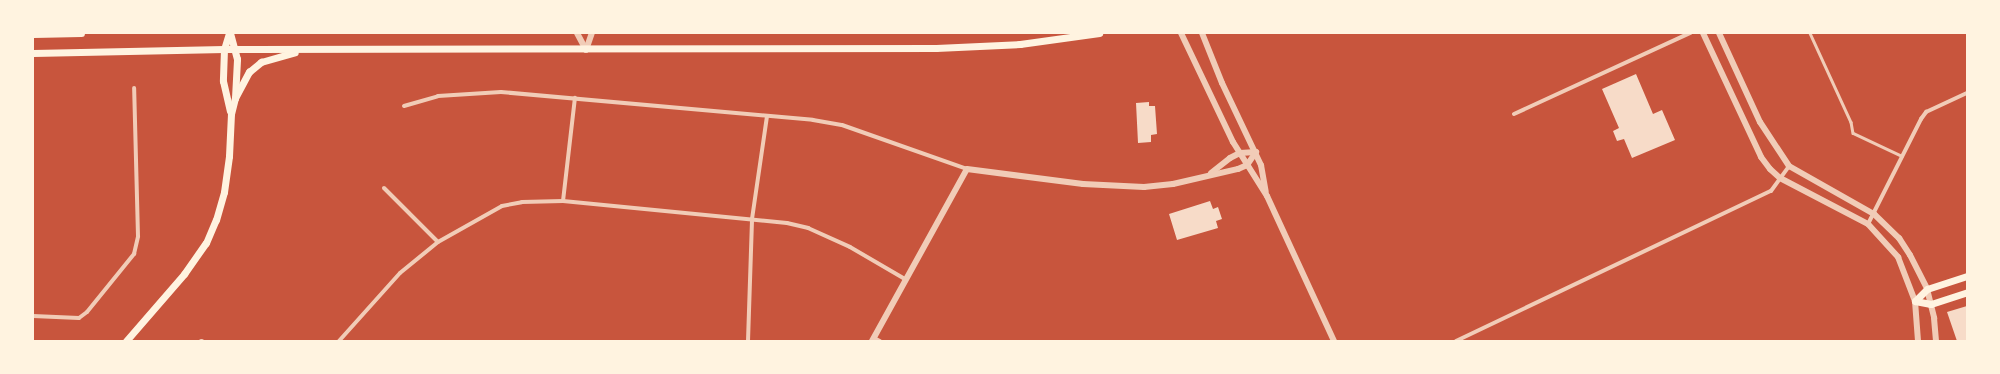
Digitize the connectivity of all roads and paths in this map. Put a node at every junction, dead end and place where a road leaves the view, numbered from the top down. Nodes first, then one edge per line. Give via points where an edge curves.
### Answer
1 (81, 33) edge
2 (229, 33) edge
3 (577, 33) edge
4 (592, 33) edge
5 (1099, 33) edge
6 (1181, 33) edge
7 (1202, 33) edge
8 (1690, 33) edge
9 (1703, 33) edge
10 (1719, 33) edge
11 (1810, 33) edge
12 (33, 34) edge
13 (224, 49) junction
14 (236, 49) junction
15 (304, 50) junction
16 (586, 50) junction
17 (33, 53) edge
18 (134, 88) dead end
19 (1967, 93) edge
20 (235, 98) junction
21 (575, 98) junction
22 (404, 106) dead end
23 (231, 114) junction
24 (1514, 114) dead end
25 (766, 116) junction
26 (1256, 152) junction
27 (1240, 153) junction
28 (1902, 156) junction
29 (1246, 164) junction
30 (1790, 166) junction
31 (967, 170) junction
32 (1210, 174) junction
33 (1780, 178) junction
34 (384, 188) dead end
35 (1267, 196) junction
36 (563, 201) junction
37 (1874, 214) junction
38 (752, 219) junction
39 (1868, 224) junction
40 (438, 242) junction
41 (1967, 276) edge
42 (905, 279) junction
43 (1927, 289) junction
44 (1967, 292) edge
45 (1915, 301) junction
46 (1931, 304) junction
47 (33, 316) edge
48 (873, 339) edge
49 (126, 341) edge
50 (339, 341) edge
51 (748, 341) edge
52 (880, 341) edge
53 (1334, 341) edge
54 (1456, 341) edge
55 (1918, 341) edge
56 (1936, 341) edge

1 - 12 main road
2 - 13 main road
2 - 14 main road
3 - 16 street
4 - 16 street
5 - 16 main road via 1020,44 936,48
6 - 27 street via 1202,81
7 - 26 street via 1222,83
8 - 24 street
9 - 33 street via 1761,157
10 - 30 street via 1760,122 1776,150
11 - 28 lane via 1851,122 1853,133
13 - 14 main road
13 - 17 main road
13 - 23 main road via 223,81
14 - 15 main road
14 - 20 main road
15 - 16 main road
15 - 20 main road via 261,62 250,72
18 - 47 street via 138,236 134,254 87,312 79,318
19 - 28 street via 1926,112
20 - 23 main road
21 - 22 street via 501,92 457,93 432,97
21 - 25 street
21 - 36 street
23 - 49 main road via 229,156 216,220 206,243 184,274
25 - 31 street via 842,125
25 - 38 street
26 - 27 street
26 - 29 street
26 - 35 street
27 - 29 street
27 - 32 street
28 - 37 street
29 - 32 street
29 - 35 street
30 - 33 street
30 - 37 street
31 - 32 street via 1091,185 1144,187 1173,184
31 - 42 street
33 - 39 street
33 - 54 street via 1771,192
34 - 40 street
35 - 53 street
36 - 38 street
36 - 40 street via 522,202 502,206
37 - 39 street
37 - 43 street via 1899,238
38 - 42 street via 808,228 850,247
38 - 51 street
39 - 45 street via 1898,257
40 - 50 street via 400,274
41 - 43 main road
42 - 48 street
43 - 45 main road
43 - 46 street
44 - 46 main road
45 - 46 main road
45 - 55 street
46 - 56 street
48 - 52 street

